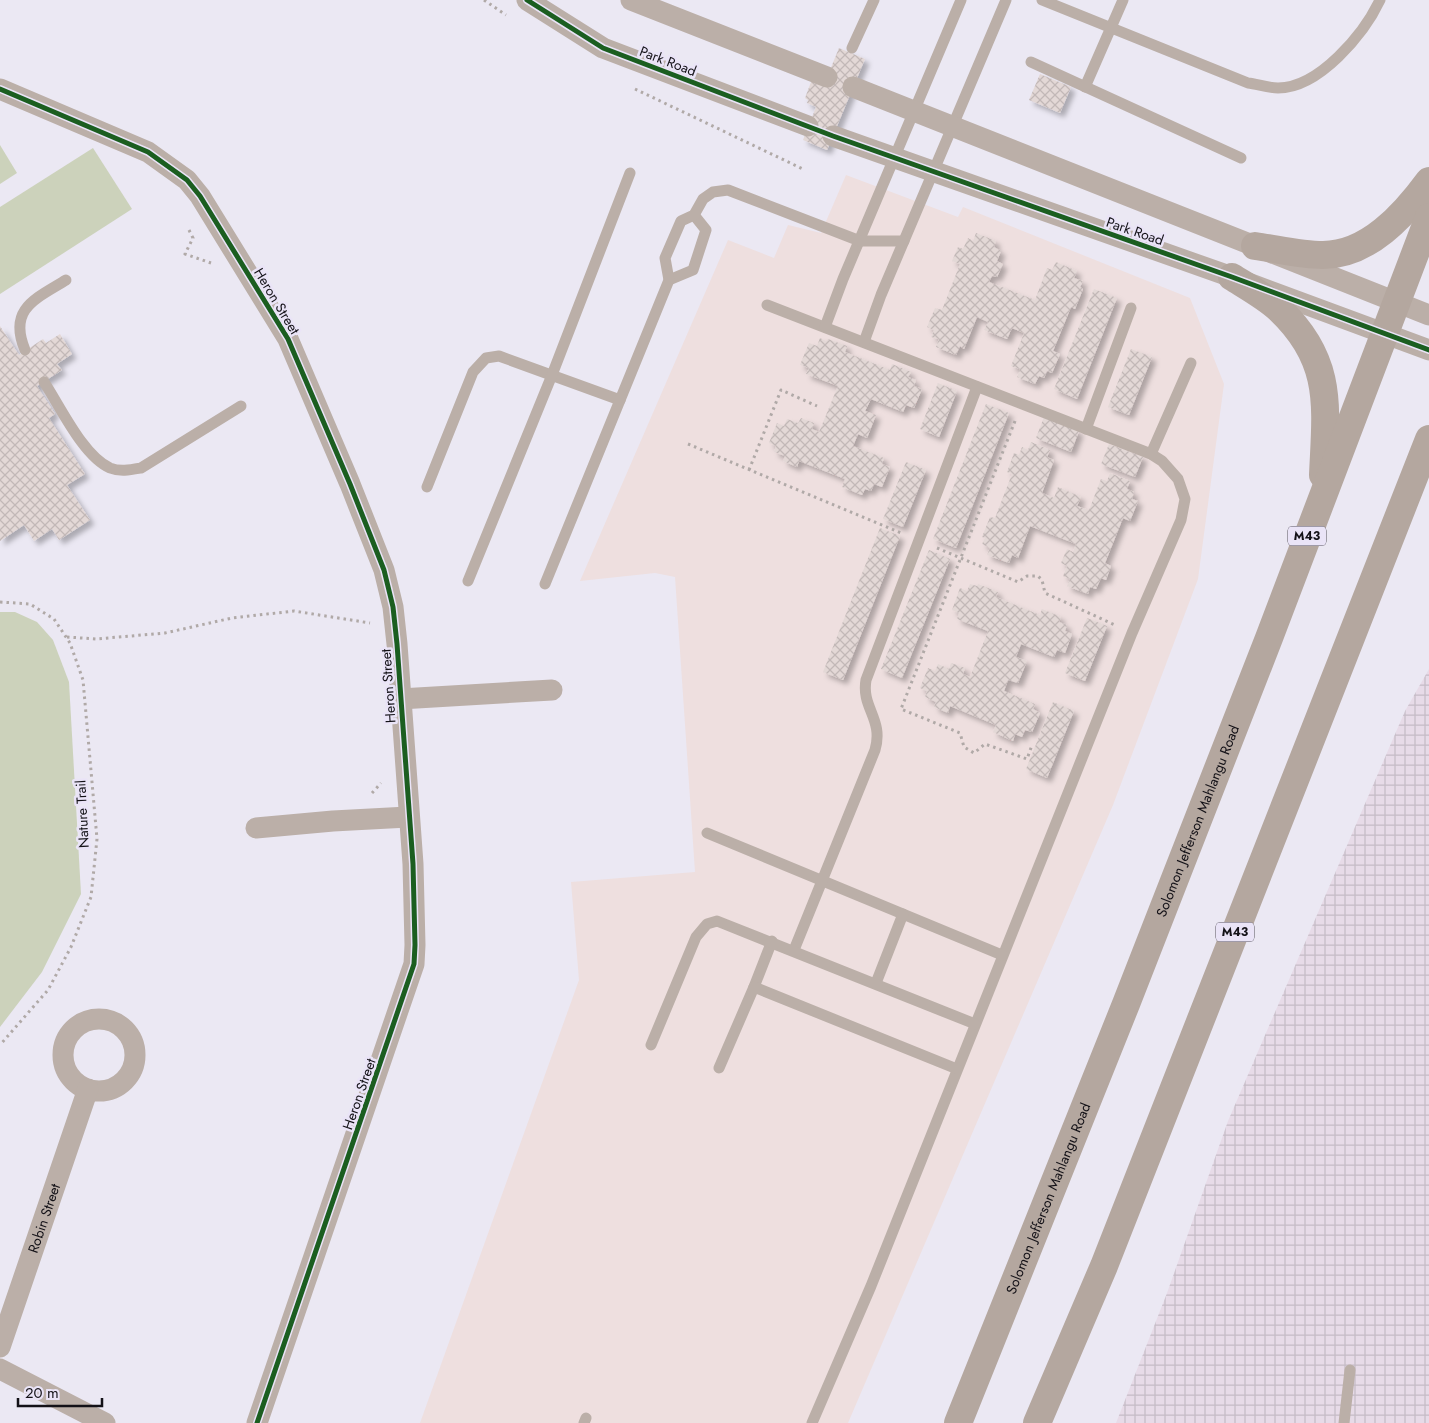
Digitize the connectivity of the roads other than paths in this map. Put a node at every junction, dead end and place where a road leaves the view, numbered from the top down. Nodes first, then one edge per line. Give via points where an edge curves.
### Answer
1 (527, 0) edge
2 (631, 0) edge
3 (874, 0) edge
4 (961, 0) edge
5 (1006, 0) edge
6 (1042, 0) edge
7 (1123, 0) edge
8 (1380, 0) edge
9 (1112, 28) junction
10 (852, 48) dead end
11 (1031, 62) dead end
12 (827, 77) dead end
13 (853, 87) dead end
14 (1085, 87) junction
15 (0, 89) edge
16 (913, 111) junction
17 (808, 126) dead end
18 (952, 127) junction
19 (833, 136) dead end
20 (894, 158) junction
21 (1241, 158) dead end
22 (933, 172) junction
23 (630, 173) dead end
24 (1429, 181) edge
25 (694, 215) junction
26 (1429, 217) edge
27 (860, 241) junction
28 (904, 241) junction
29 (1255, 246) junction
30 (1232, 277) junction
31 (66, 280) dead end
32 (669, 280) junction
33 (1396, 302) junction
34 (767, 305) dead end
35 (1131, 308) dead end
36 (1429, 315) edge
37 (826, 327) junction
38 (1384, 334) junction
39 (864, 342) junction
40 (25, 350) dead end
41 (1429, 350) edge
42 (1191, 363) dead end
43 (552, 375) junction
44 (44, 382) dead end
45 (977, 387) junction
46 (620, 400) junction
47 (241, 406) dead end
48 (1086, 429) junction
49 (1429, 439) edge
50 (1152, 454) junction
51 (427, 486) dead end
52 (1322, 499) junction
53 (468, 581) dead end
54 (545, 584) dead end
55 (552, 690) dead end
56 (400, 699) junction
57 (408, 817) junction
58 (256, 828) dead end
59 (707, 833) dead end
60 (822, 880) junction
61 (903, 914) junction
62 (772, 941) junction
63 (794, 950) junction
64 (1002, 955) junction
65 (876, 984) junction
66 (754, 987) junction
67 (974, 1024) junction
68 (651, 1044) dead end
69 (719, 1068) dead end
70 (957, 1069) junction
71 (88, 1089) dead end
72 (0, 1347) edge
73 (0, 1370) edge
74 (1350, 1370) dead end
75 (105, 1423) edge
76 (257, 1423) edge
77 (812, 1423) edge
78 (958, 1423) edge
79 (1037, 1423) edge
80 (1344, 1423) edge

1 - 17 street, Park Road via 603,48
2 - 12 street
3 - 10 lane
4 - 16 lane
5 - 18 lane
6 - 9 lane
7 - 9 lane
8 - 9 lane via 1365,24 1333,62 1305,81 1278,88 1248,83
9 - 14 lane
11 - 14 lane
13 - 16 street
14 - 21 lane
15 - 56 street, Heron Street via 148,152 187,180 200,196 288,340 350,484 384,570 391,598
16 - 18 street
16 - 20 lane
18 - 22 lane
18 - 29 street
19 - 20 street, Park Road
20 - 22 street, Park Road
20 - 27 lane
22 - 28 lane
22 - 30 street, Park Road
23 - 43 lane
24 - 29 main road via 1396,219 1359,246 1324,255
25 - 27 lane via 703,200 713,192 728,190
25 - 32 lane via 681,221 665,258
25 - 32 lane via 706,230 692,270
26 - 33 main road, Solomon Jefferson Mahlangu Road / M43
27 - 28 lane
27 - 37 lane
28 - 39 lane
29 - 33 street
30 - 38 street, Park Road
30 - 52 main road via 1279,308 1314,356 1324,387 1326,412
31 - 40 lane via 23,312 18,326
32 - 46 lane
33 - 36 street
33 - 38 main road, Solomon Jefferson Mahlangu Road / M43
34 - 37 lane
35 - 48 lane
37 - 39 lane
38 - 41 street, Park Road
38 - 52 main road, Solomon Jefferson Mahlangu Road / M43
39 - 45 lane
42 - 50 lane
43 - 46 lane
43 - 51 lane via 499,356 486,358 473,372
43 - 53 lane
44 - 47 lane via 97,460 111,468 126,471 140,468
45 - 48 lane
45 - 60 lane via 866,680 867,702 878,728 877,742
46 - 54 lane
48 - 50 lane
49 - 79 main road, M43 via 1104,1266
50 - 64 lane via 1162,460 1178,479 1185,499 1181,520
52 - 78 main road, Solomon Jefferson Mahlangu Road / M43
55 - 56 street
56 - 57 street, Heron Street
57 - 58 street
57 - 76 street, Heron Street via 416,945 414,964
59 - 60 lane
60 - 61 lane
60 - 63 lane
61 - 64 lane
61 - 65 lane
62 - 63 lane
62 - 66 lane
62 - 68 lane via 717,920 707,924 696,937
63 - 65 lane
64 - 67 lane
65 - 67 lane
66 - 69 lane
66 - 70 lane
67 - 70 lane
70 - 77 lane via 871,1286
71 - 72 street, Robin Street
73 - 75 street
74 - 80 lane

